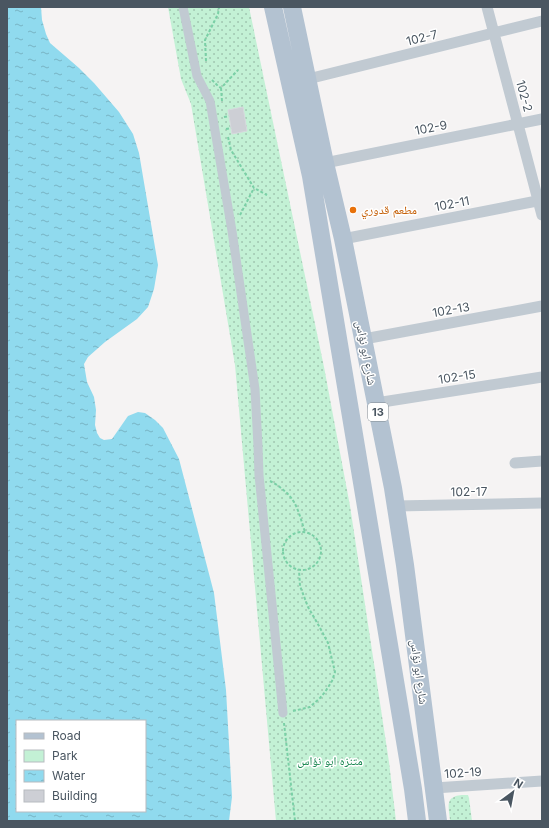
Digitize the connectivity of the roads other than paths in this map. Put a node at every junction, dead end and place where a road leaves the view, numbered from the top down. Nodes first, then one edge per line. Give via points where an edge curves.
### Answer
1 (183, 7) edge
2 (273, 7) edge
3 (292, 7) edge
4 (487, 7) edge
5 (542, 22) edge
6 (494, 34) junction
7 (308, 79) junction
8 (542, 120) edge
9 (518, 124) junction
10 (325, 163) junction
11 (540, 200) edge
12 (542, 215) edge
13 (343, 238) junction
14 (542, 306) edge
15 (364, 339) junction
16 (542, 377) edge
17 (376, 403) junction
18 (542, 461) edge
19 (515, 463) dead end
20 (542, 503) edge
21 (396, 506) junction
22 (283, 713) road end
23 (542, 781) edge
24 (434, 788) junction
25 (417, 821) edge
26 (438, 821) edge

1 - 22 street via 197,76 210,101 255,389 259,476
2 - 25 main road, شارع ابو نؤاس / 13 via 311,176
3 - 7 main road, شارع ابو نؤاس / 13
4 - 6 street, 102-2
5 - 6 street, 102-7
6 - 7 street, 102-7
6 - 9 street, 102-2
7 - 10 main road, شارع ابو نؤاس / 13
8 - 9 street, 102-9
9 - 10 street, 102-9
9 - 11 street, 102-2
10 - 13 main road, شارع ابو نؤاس / 13
11 - 12 street, 102-2
11 - 13 street, 102-11
13 - 15 main road, شارع ابو نؤاس / 13
14 - 15 street, 102-13
15 - 17 main road, شارع ابو نؤاس / 13
16 - 17 street, 102-15
17 - 21 main road, شارع ابو نؤاس / 13
18 - 19 street
20 - 21 street, 102-17
21 - 24 main road, شارع ابو نؤاس / 13
23 - 24 street, 102-19
24 - 26 main road, شارع ابو نؤاس / 13

